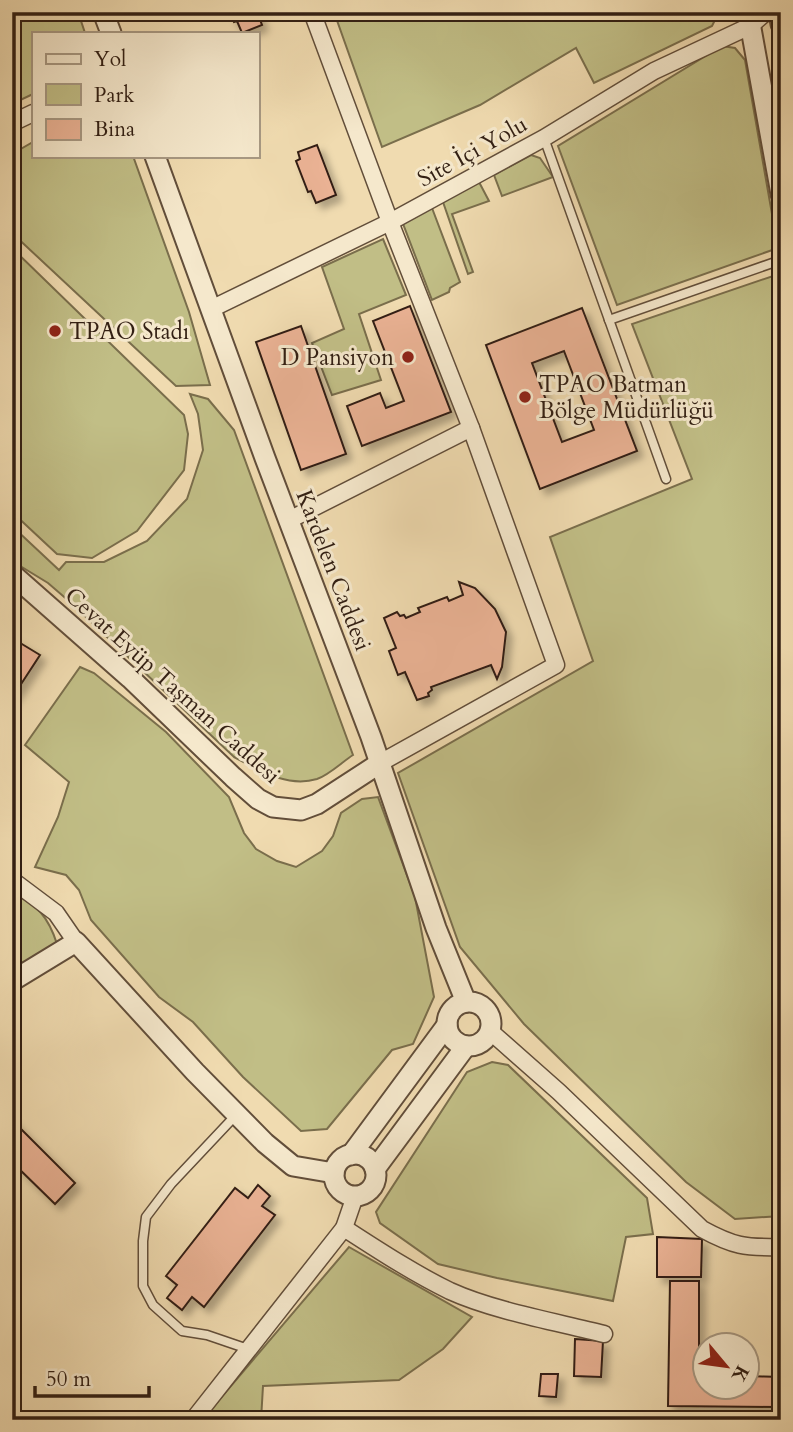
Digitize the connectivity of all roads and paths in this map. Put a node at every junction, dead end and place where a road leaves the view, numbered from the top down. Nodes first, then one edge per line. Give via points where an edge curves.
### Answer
1 (103, 12) edge
2 (312, 12) edge
3 (766, 12) edge
4 (779, 12) edge
5 (749, 19) edge
6 (781, 24) edge
7 (111, 32) edge
8 (32, 113) edge
9 (12, 123) edge
10 (544, 138) junction
11 (156, 158) edge
12 (781, 194) edge
13 (390, 222) junction
14 (781, 260) edge
15 (211, 309) junction
16 (609, 320) junction
17 (471, 428) junction
18 (666, 479) dead end
19 (289, 520) junction
20 (12, 574) edge
21 (380, 763) junction
22 (12, 880) edge
23 (76, 942) junction
24 (12, 981) edge
25 (466, 1002) junction
26 (447, 1025) junction
27 (491, 1032) junction
28 (466, 1046) junction
29 (237, 1114) junction
30 (351, 1155) junction
31 (375, 1169) junction
32 (334, 1173) junction
33 (355, 1196) junction
34 (344, 1228) junction
35 (781, 1247) edge
36 (604, 1334) dead end
37 (248, 1349) junction
38 (192, 1420) edge

1 - 7 street
2 - 13 street
3 - 5 street, Site İçi Yolu
4 - 6 street
5 - 10 street, Site İçi Yolu
5 - 12 street
8 - 9 street
10 - 13 street, Site İçi Yolu
10 - 16 lane
11 - 15 street, Kardelen Caddesi
13 - 15 street, Site İçi Yolu
13 - 17 street
14 - 16 lane
15 - 19 street, Kardelen Caddesi
16 - 18 lane
17 - 19 street
17 - 21 street via 556,665
19 - 21 street, Kardelen Caddesi
20 - 21 street, Cevat Eyüp Taşman Caddesi via 233,777 273,807 301,810 317,804
21 - 25 street, Kardelen Caddesi
22 - 23 street via 56,914
23 - 24 street
23 - 29 street
25 - 26 street via 450,1012
25 - 27 street via 485,1007 492,1019
26 - 28 street via 453,1039
26 - 30 street
27 - 28 street via 481,1044
27 - 35 street via 702,1229 747,1248
28 - 31 street
29 - 32 street via 293,1167
29 - 37 lane via 146,1217 143,1286 153,1305 182,1331
30 - 31 street via 363,1156
30 - 32 street via 340,1161
31 - 33 street via 372,1188
32 - 33 street via 342,1192
33 - 34 street
34 - 36 street via 452,1292
34 - 37 street
37 - 38 street

